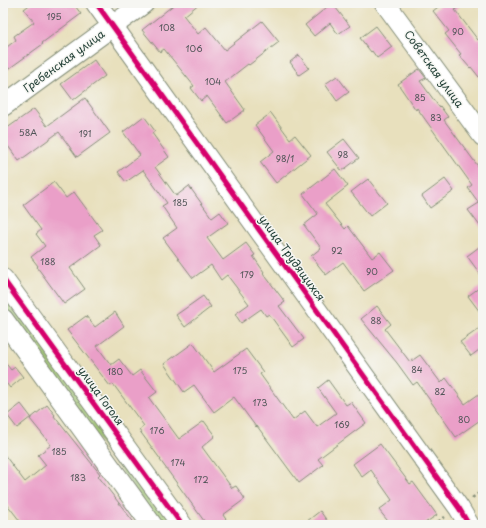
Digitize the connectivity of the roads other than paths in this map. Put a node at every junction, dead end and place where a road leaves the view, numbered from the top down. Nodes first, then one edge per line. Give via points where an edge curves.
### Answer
1 (96, 3) edge
2 (144, 3) edge
3 (385, 3) edge
4 (112, 25) junction
5 (3, 106) edge
6 (483, 136) edge
7 (3, 279) edge
8 (3, 319) edge
9 (483, 514) edge
10 (152, 525) edge
11 (182, 525) edge
12 (469, 525) edge

1 - 4 street, улица Трудящихся
2 - 4 street, Гребенская улица
3 - 6 street, Советская улица
4 - 5 street, Гребенская улица
4 - 12 street, улица Трудящихся
7 - 11 street, улица Гоголя
8 - 10 street
9 - 12 street

